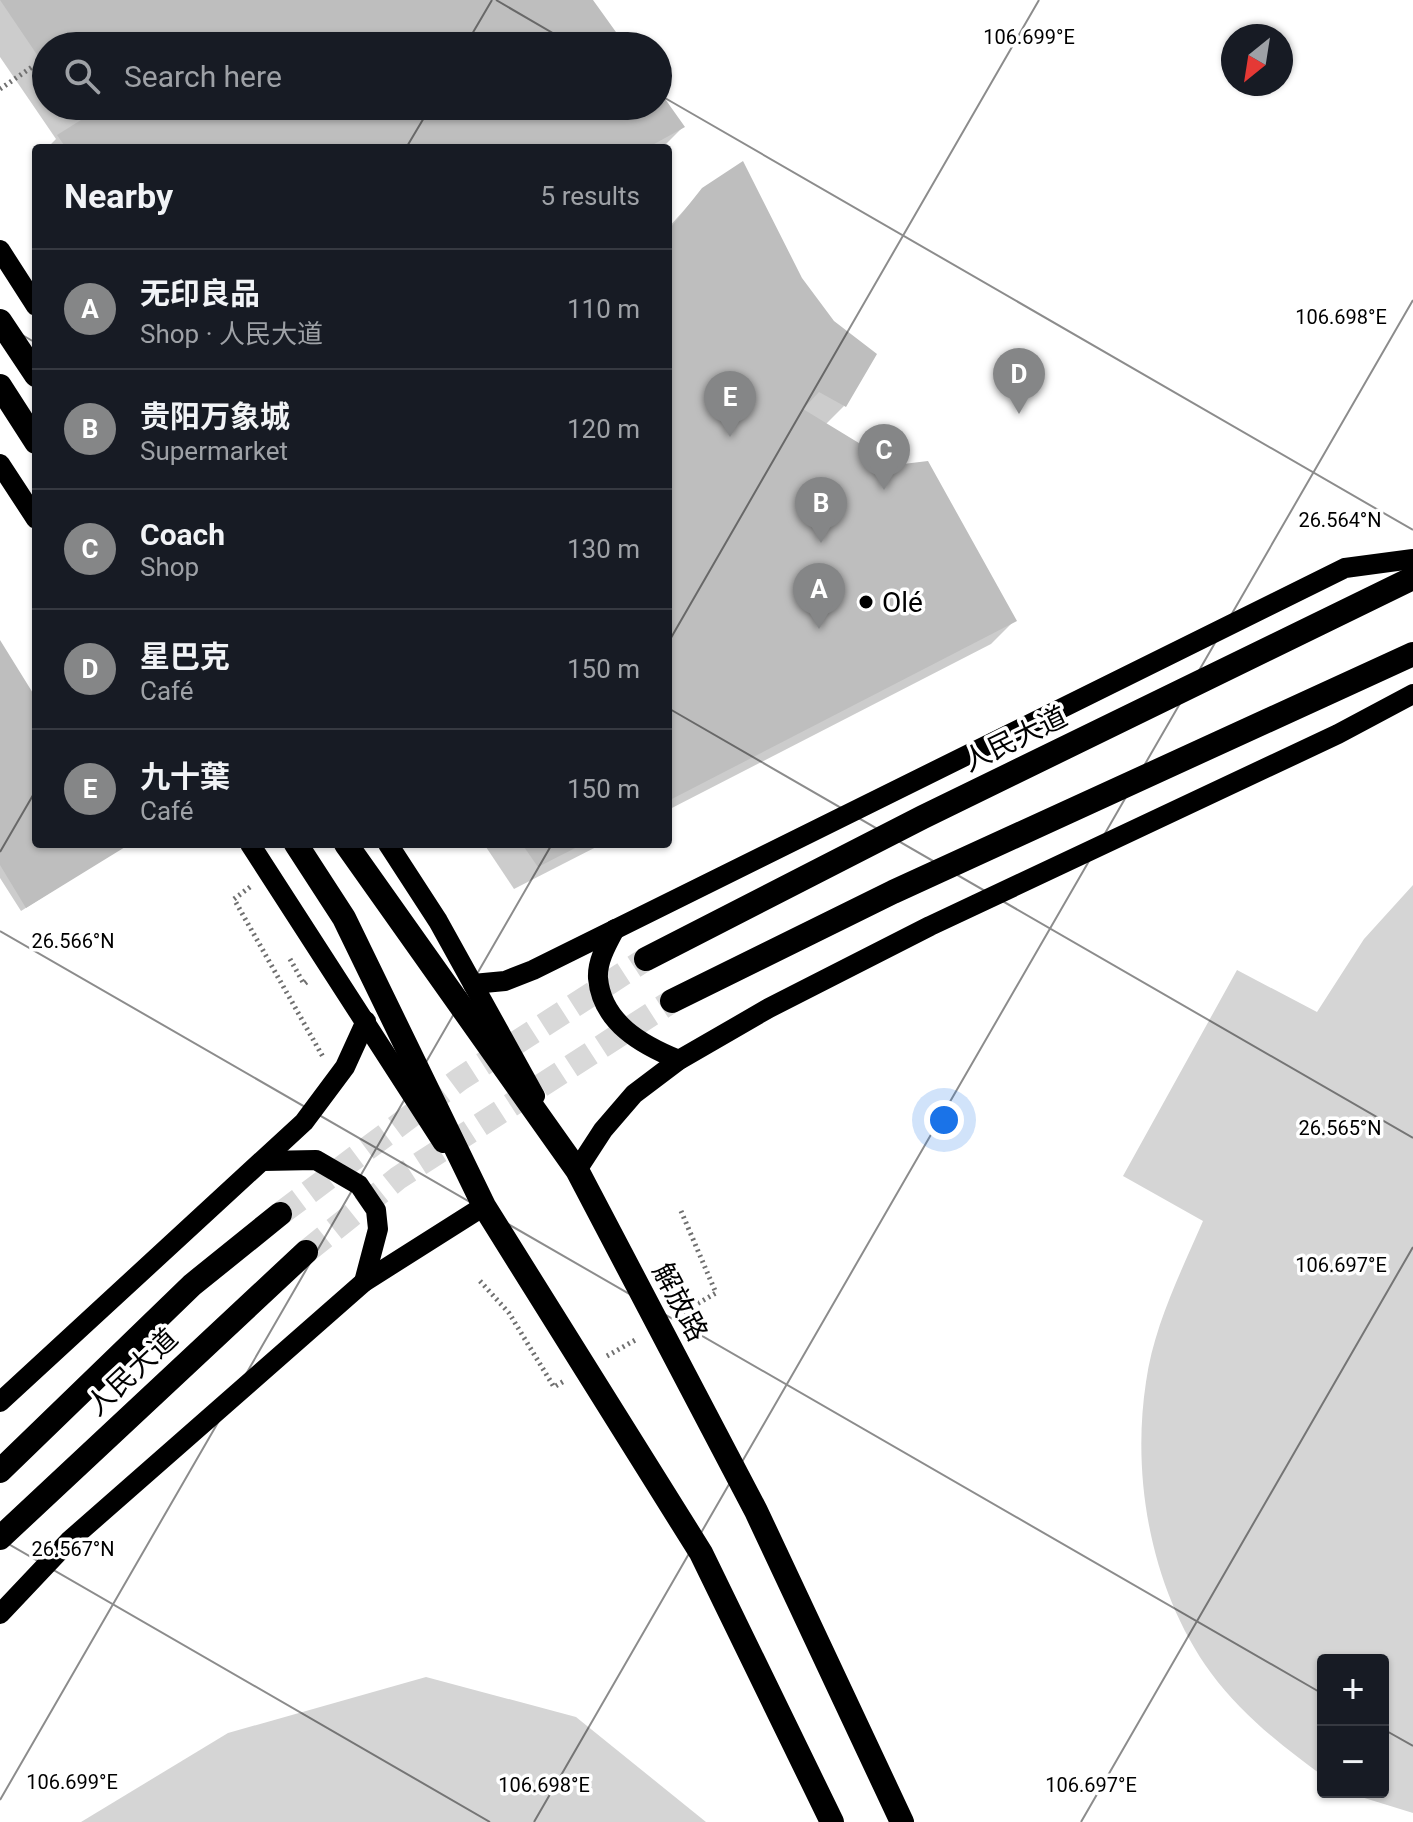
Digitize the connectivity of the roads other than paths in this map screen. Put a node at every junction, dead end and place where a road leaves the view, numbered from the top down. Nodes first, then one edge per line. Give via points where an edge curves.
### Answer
1 (0, 250) edge
2 (32, 300) edge
3 (0, 321) edge
4 (32, 369) edge
5 (0, 386) edge
6 (32, 436) edge
7 (0, 464) edge
8 (32, 513) edge
9 (1413, 559) edge
10 (1413, 578) edge
11 (1413, 654) edge
12 (1413, 694) edge
13 (253, 848) edge
14 (299, 848) edge
15 (349, 848) edge
16 (391, 848) edge
17 (615, 929) junction
18 (646, 959) tunnel mouth
19 (473, 984) junction
20 (672, 1001) tunnel mouth
21 (366, 1021) junction
22 (679, 1060) junction
23 (263, 1161) junction
24 (577, 1170) junction
25 (484, 1206) junction
26 (280, 1214) tunnel mouth
27 (306, 1252) tunnel mouth
28 (364, 1282) junction
29 (0, 1402) edge
30 (0, 1471) edge
31 (0, 1538) edge
32 (0, 1614) edge
33 (832, 1822) edge
34 (902, 1822) edge

1 - 2 main road
3 - 4 highway
5 - 6 highway
7 - 8 main road
9 - 17 main road via 1345,568
10 - 18 highway, 人民大道
11 - 20 highway via 893,892
12 - 22 main road via 930,926
13 - 21 main road
14 - 25 highway via 344,918
15 - 24 highway, 解放路
16 - 19 main road
17 - 19 main road via 505,981
17 - 22 main road via 598,976 606,1005 637,1040
19 - 24 main road
21 - 23 main road via 345,1067 304,1122
21 - 25 main road
22 - 24 main road via 634,1094
23 - 28 main road via 316,1160 359,1185 376,1210 378,1229
23 - 29 main road
24 - 34 highway, 解放路 via 756,1511
25 - 28 main road
25 - 33 highway via 701,1553
26 - 30 highway, 人民大道 via 192,1285
27 - 31 highway, 人民大道
28 - 32 main road via 69,1541

